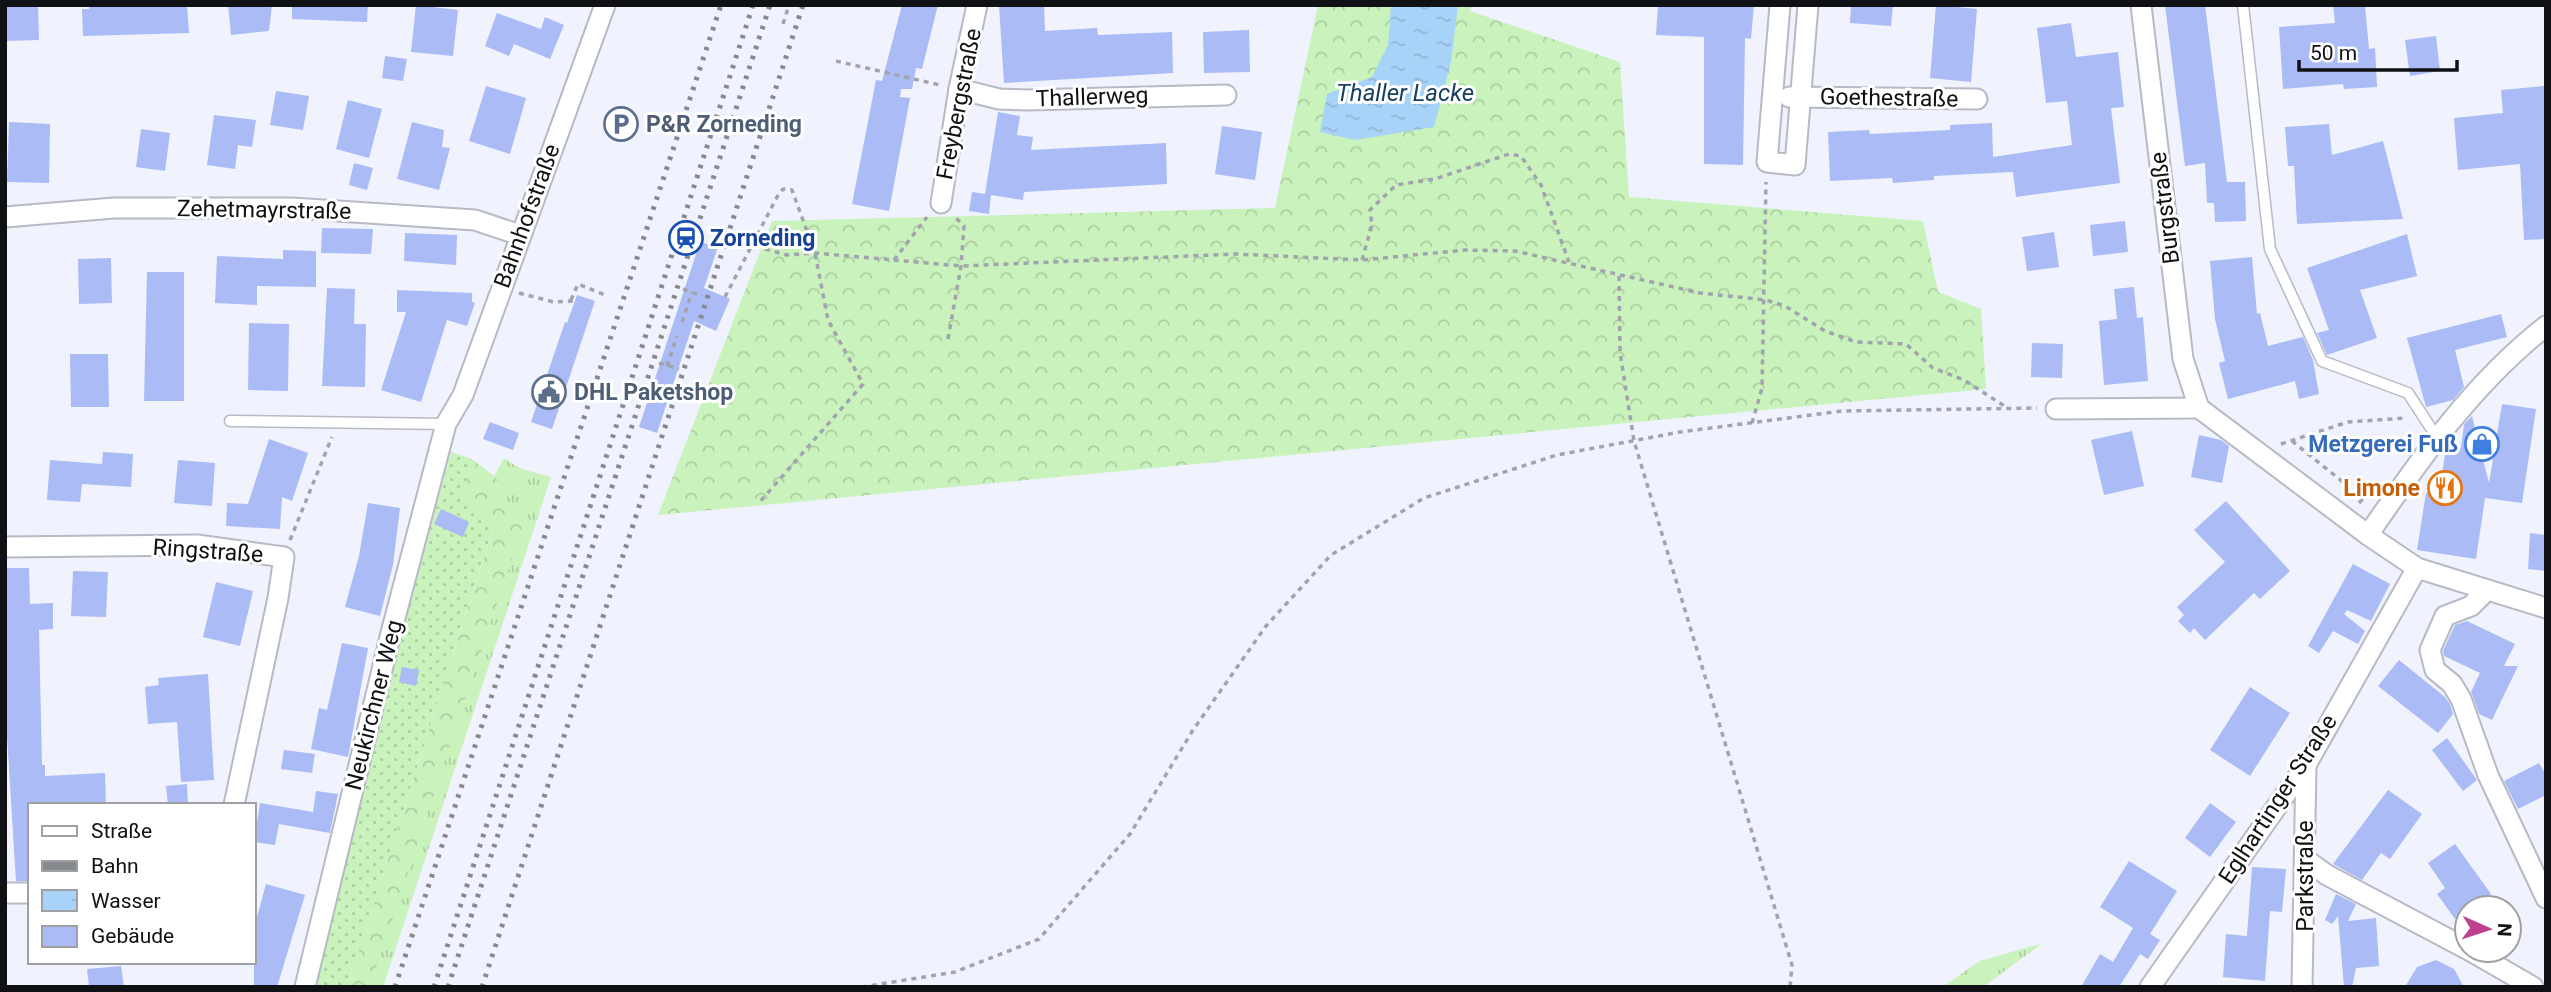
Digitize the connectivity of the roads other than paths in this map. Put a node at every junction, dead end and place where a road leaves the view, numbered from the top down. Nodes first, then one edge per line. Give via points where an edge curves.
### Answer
1 (605, 5) edge
2 (977, 5) edge
3 (1780, 5) edge
4 (1808, 5) edge
5 (2141, 5) edge
6 (2243, 5) edge
7 (959, 89) junction
8 (1227, 94) dead end
9 (1800, 97) junction
10 (1772, 98) junction
11 (1977, 99) dead end
12 (940, 203) road end
13 (5, 217) edge
14 (520, 235) junction
15 (2546, 326) edge
16 (2199, 408) junction
17 (2056, 409) road end
18 (230, 421) dead end
19 (446, 425) junction
20 (2436, 436) junction
21 (2368, 535) junction
22 (5, 547) edge
23 (2417, 568) junction
24 (2486, 592) junction
25 (2546, 608) edge
26 (2306, 765) junction
27 (234, 803) edge
28 (2305, 859) junction
29 (5, 893) edge
30 (28, 893) edge
31 (2546, 898) edge
32 (2453, 941) edge
33 (2494, 964) edge
34 (306, 987) edge
35 (2150, 987) edge
36 (2302, 987) edge
37 (2533, 987) edge

1 - 14 street, Bahnhofstraße
2 - 7 street, Freybergstraße
3 - 10 street
4 - 9 street, Goethestraße
5 - 16 street, Burgstraße via 2183,359
6 - 20 lane via 2270,249 2322,361 2408,393
7 - 8 street, Thallerweg via 1027,100
7 - 12 street, Freybergstraße
9 - 10 street, Goethestraße
9 - 10 street, Goethestraße via 1795,165 1767,162
9 - 11 street, Goethestraße
13 - 14 street, Zehetmayrstraße via 114,208 292,208 475,220
14 - 19 street, Bahnhofstraße via 463,395
15 - 20 street via 2515,350
16 - 17 street
16 - 21 street
18 - 19 lane
19 - 34 street, Neukirchner Weg
20 - 21 street
21 - 23 street
22 - 27 street, Ringstraße via 197,545 284,557
23 - 24 street
23 - 26 street, Eglhartinger Straße
24 - 25 street
24 - 31 street via 2471,606 2445,616 2430,650 2435,670 2452,684 2460,699 2488,775
26 - 28 street, Parkstraße
26 - 35 street, Eglhartinger Straße
28 - 32 street
28 - 36 street, Parkstraße
29 - 30 street
33 - 37 street

